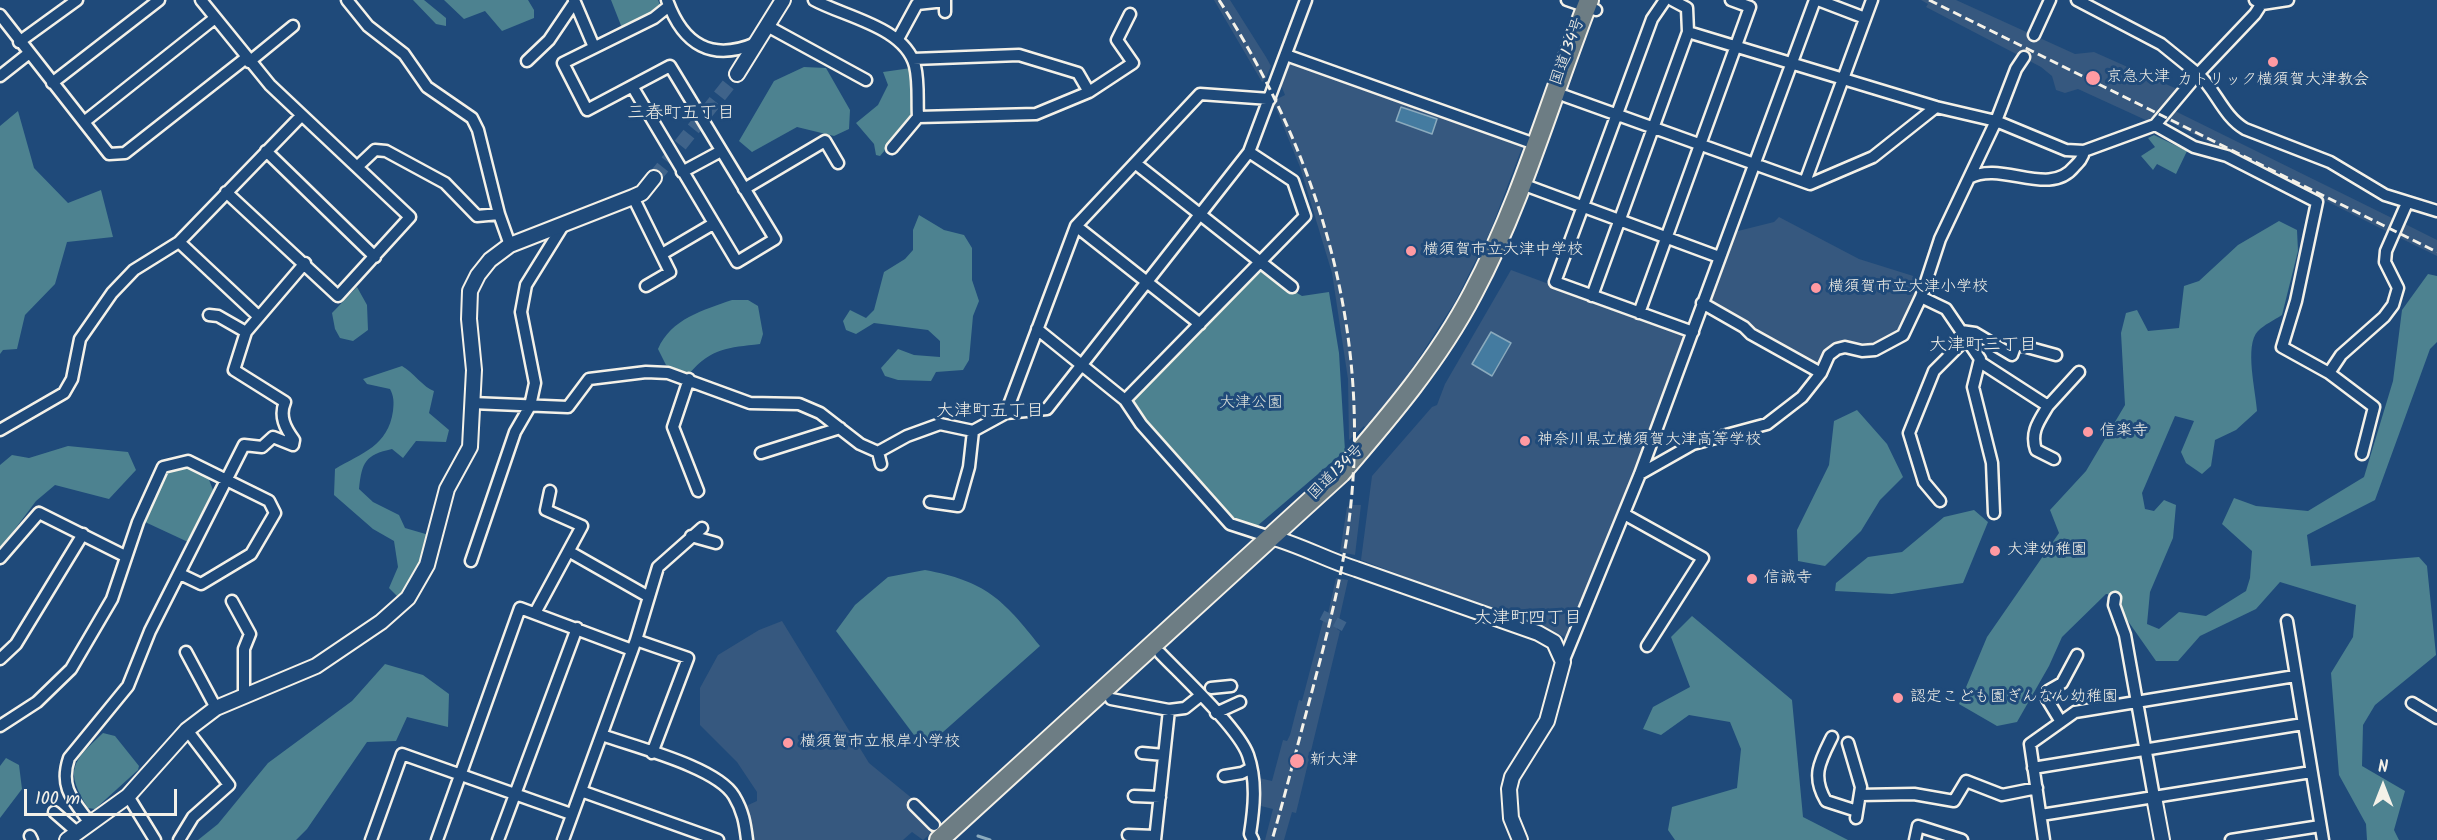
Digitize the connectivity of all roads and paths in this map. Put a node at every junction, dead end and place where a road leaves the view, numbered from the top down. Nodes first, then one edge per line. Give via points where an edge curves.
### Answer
1 (77, 0) edge
2 (159, 0) edge
3 (201, 0) edge
4 (347, 0) edge
5 (783, 0) edge
6 (814, 0) edge
7 (1306, 0) edge
8 (1567, 0) edge
9 (1665, 0) edge
10 (1672, 0) edge
11 (1731, 0) edge
12 (1817, 0) edge
13 (1872, 0) edge
14 (2050, 0) edge
15 (2077, 0) edge
16 (2288, 0) edge
17 (2260, 1) edge
18 (574, 2) edge
19 (668, 3) edge
20 (945, 4) edge
21 (1593, 4) edge
22 (1130, 14) dead end
23 (0, 15) edge
24 (215, 18) junction
25 (1865, 18) junction
26 (293, 26) dead end
27 (769, 27) junction
28 (1688, 32) junction
29 (2034, 35) dead end
30 (897, 39) junction
31 (19, 42) junction
32 (759, 42) junction
33 (594, 47) junction
34 (1736, 48) junction
35 (28, 54) junction
36 (1286, 55) junction
37 (2024, 57) dead end
38 (913, 59) junction
39 (247, 60) junction
40 (527, 61) dead end
41 (1791, 65) junction
42 (737, 74) tunnel mouth
43 (2198, 74) junction
44 (0, 76) edge
45 (1842, 79) junction
46 (866, 80) dead end
47 (52, 83) junction
48 (632, 86) junction
49 (1089, 92) junction
50 (1565, 96) junction
51 (1270, 99) junction
52 (1936, 107) junction
53 (1616, 114) junction
54 (301, 116) junction
55 (918, 117) junction
56 (1996, 121) junction
57 (84, 122) junction
58 (2156, 125) junction
59 (1653, 128) junction
60 (1535, 144) junction
61 (1700, 144) junction
62 (892, 148) dead end
63 (266, 151) junction
64 (722, 151) junction
65 (2084, 151) junction
66 (1249, 152) junction
67 (838, 163) dead end
68 (1135, 163) junction
69 (1754, 164) junction
70 (357, 167) junction
71 (682, 172) junction
72 (654, 178) tunnel mouth
73 (1969, 178) junction
74 (1805, 182) junction
75 (1530, 187) junction
76 (744, 189) junction
77 (225, 192) junction
78 (633, 197) junction
79 (2407, 203) junction
80 (1581, 206) junction
81 (2437, 211) edge
82 (499, 214) junction
83 (1200, 216) junction
84 (1620, 220) junction
85 (713, 224) junction
86 (1076, 226) junction
87 (562, 227) junction
88 (1665, 237) junction
89 (179, 242) junction
90 (510, 245) junction
91 (662, 254) junction
92 (1719, 256) junction
93 (375, 257) junction
94 (1260, 262) junction
95 (304, 264) junction
96 (1147, 281) junction
97 (646, 286) dead end
98 (1292, 287) dead end
99 (1592, 296) junction
100 (1922, 297) junction
101 (1702, 303) junction
102 (1639, 313) junction
103 (209, 315) dead end
104 (258, 316) junction
105 (1200, 324) junction
106 (1037, 329) junction
107 (246, 332) junction
108 (1692, 332) junction
109 (1963, 335) junction
110 (2056, 356) dead end
111 (1980, 362) junction
112 (1082, 366) junction
113 (2079, 372) dead end
114 (1821, 373) junction
115 (2329, 373) junction
116 (689, 379) junction
117 (1125, 400) junction
118 (472, 403) junction
119 (530, 406) junction
120 (2048, 406) junction
121 (1006, 413) junction
122 (840, 428) junction
123 (0, 430) edge
124 (973, 431) junction
125 (878, 452) junction
126 (761, 453) dead end
127 (2362, 454) dead end
128 (2054, 459) dead end
129 (881, 464) dead end
130 (1640, 474) junction
131 (226, 479) junction
132 (550, 491) dead end
133 (698, 491) dead end
134 (1940, 501) dead end
135 (930, 502) dead end
136 (1994, 513) dead end
137 (1624, 514) junction
138 (702, 528) dead end
139 (83, 534) junction
140 (691, 536) junction
141 (1276, 539) junction
142 (716, 543) dead end
143 (570, 552) junction
144 (125, 556) junction
145 (0, 558) edge
146 (471, 561) dead end
147 (180, 574) junction
148 (649, 597) junction
149 (2115, 598) dead end
150 (232, 601) dead end
151 (535, 612) junction
152 (2287, 621) dead end
153 (577, 628) junction
154 (634, 645) junction
155 (1647, 646) dead end
156 (186, 652) dead end
157 (1160, 653) junction
158 (2077, 655) dead end
159 (0, 659) edge
160 (1563, 662) junction
161 (2295, 676) junction
162 (1232, 686) dead end
163 (1210, 688) dead end
164 (1200, 696) junction
165 (244, 697) junction
166 (1111, 699) junction
167 (1240, 702) dead end
168 (2138, 702) junction
169 (2412, 703) dead end
170 (216, 708) junction
171 (1169, 710) junction
172 (1216, 713) junction
173 (2437, 718) edge
174 (2061, 722) junction
175 (2303, 724) junction
176 (0, 726) edge
177 (187, 730) junction
178 (602, 735) junction
179 (1832, 737) dead end
180 (1848, 742) dead end
181 (2146, 749) junction
182 (652, 753) junction
183 (1142, 753) dead end
184 (1164, 755) junction
185 (1251, 768) junction
186 (2033, 768) junction
187 (2311, 772) junction
188 (459, 774) junction
189 (1224, 776) dead end
190 (2037, 788) junction
191 (581, 791) junction
192 (514, 793) junction
193 (1860, 795) junction
194 (128, 796) junction
195 (1134, 796) dead end
196 (1160, 797) junction
197 (2154, 797) junction
198 (914, 805) dead end
199 (54, 812) dead end
200 (571, 814) junction
201 (2041, 815) junction
202 (90, 823) junction
203 (2320, 826) junction
204 (937, 832) edge
205 (1128, 835) dead end
206 (72, 836) edge
207 (1155, 838) edge
208 (155, 840) edge
209 (179, 840) edge
210 (371, 840) edge
211 (437, 840) edge
212 (498, 840) edge
213 (563, 840) edge
214 (718, 840) edge
215 (747, 840) edge
216 (956, 840) edge
217 (1253, 840) edge
218 (1520, 840) edge
219 (1914, 840) edge
220 (1962, 840) edge
221 (2044, 840) edge
222 (2162, 840) edge
223 (2231, 840) edge
224 (2322, 840) edge

1 - 31 street
2 - 47 street
3 - 24 street
4 - 82 street via 368,26 404,54 427,87 472,118
5 - 27 street
6 - 30 street via 840,14 873,24
7 - 36 street
8 - 21 street
9 - 53 street via 1652,19
10 - 28 street via 1687,9
11 - 34 street via 1750,7
12 - 25 street
12 - 41 street
13 - 25 street
14 - 29 street
15 - 43 street via 2161,44
16 - 17 street
17 - 43 street
18 - 33 street
18 - 40 street via 549,40
19 - 32 street via 686,35 703,48 718,52 740,50
19 - 33 street via 654,18
20 - 30 street via 917,4
21 - 50 highway, 国道134号
21 - 60 highway, 国道134号
22 - 49 street via 1117,40 1133,63
23 - 31 street
24 - 39 street
24 - 57 street
25 - 45 street
26 - 39 street
27 - 32 street
27 - 46 street
28 - 34 street
28 - 59 street
30 - 38 street
31 - 35 street
32 - 42 street
33 - 48 street via 563,63 587,110
34 - 41 street
34 - 61 street
35 - 44 street
35 - 47 street
36 - 51 street
36 - 60 street
37 - 56 street via 2007,87
38 - 49 street via 1019,55 1078,73
38 - 55 street
39 - 54 street
39 - 57 street via 125,153 109,154
41 - 45 street
41 - 69 street
43 - 58 street
43 - 79 street via 2238,125 2330,162 2385,195
45 - 52 street
45 - 74 street
47 - 57 street
48 - 64 street via 670,66
48 - 71 street
49 - 55 street via 1036,114
50 - 53 street
50 - 75 highway, 国道134号
51 - 66 street
51 - 68 street via 1200,94
52 - 56 street
52 - 74 street via 1873,158 1810,184
53 - 59 street
53 - 80 street
54 - 63 street
54 - 70 street
55 - 62 street
56 - 65 street via 2066,150
56 - 73 street
58 - 65 street
58 - 115 street via 2194,147 2227,156 2318,202 2282,346
59 - 61 street
59 - 84 street
60 - 141 highway, 国道134号 via 1473,292 1423,374 1341,473
61 - 69 street
61 - 88 street
63 - 77 street
63 - 93 street
64 - 71 street
64 - 76 street
65 - 73 street via 2062,177 2042,179 1988,172
66 - 83 street
66 - 94 street via 1293,181 1305,213
67 - 76 street via 825,141
68 - 83 street
68 - 86 street
69 - 74 street
69 - 92 street
70 - 82 street via 375,150 386,151 445,183 477,216
70 - 93 street via 410,217
71 - 85 street
72 - 78 street via 642,193
73 - 100 street via 1940,239
75 - 80 street
75 - 141 highway, 国道134号 via 1487,288 1432,381 1350,481
76 - 85 street via 775,239 737,262
77 - 89 street
77 - 95 street
78 - 87 street
78 - 91 street
79 - 81 street
79 - 115 street via 2386,252 2385,262 2398,288 2393,305
80 - 84 street
80 - 99 street via 1555,282
82 - 90 street
83 - 94 street
83 - 96 street
84 - 88 street
84 - 99 street
85 - 91 street
86 - 96 street
86 - 106 street
87 - 90 street
87 - 119 street via 526,285 524,296 522,312 535,383
88 - 92 street
88 - 102 street
89 - 104 street
89 - 123 street via 134,270 102,306 80,339 72,379 63,393
90 - 118 street via 490,260 470,291
91 - 97 street via 670,272
92 - 101 street
93 - 95 street via 338,296
94 - 98 street
94 - 105 street
95 - 104 street
96 - 105 street
96 - 112 street
99 - 102 street
100 - 109 street via 1946,309
100 - 114 street via 1908,328 1895,341 1875,350 1837,349 1829,355
101 - 108 street
101 - 114 street
102 - 108 street
103 - 107 street
104 - 107 street
105 - 117 street
106 - 112 street
106 - 121 street
107 - 131 street via 234,370 285,402 282,410 286,429 294,440 293,446 273,437 262,447 244,445
108 - 130 street
109 - 110 street via 1975,333 2012,356 2016,344
109 - 111 street
109 - 134 street via 1934,370 1910,433 1924,482
111 - 120 street
111 - 136 street via 1973,387 1992,463
112 - 117 street
112 - 121 street via 1047,409
113 - 120 street
114 - 130 street via 1802,397 1767,424 1693,444
115 - 127 street via 2374,407
116 - 119 street via 646,372 600,376 589,379 568,407
116 - 122 street via 750,403 799,404
116 - 133 street via 673,427
117 - 141 street via 1141,424 1230,524
118 - 119 street
118 - 165 street via 470,447 447,489 427,565 408,598 381,622 316,666
119 - 146 street via 515,432
120 - 128 street via 2033,432 2033,441 2036,450
121 - 124 street
122 - 125 street
122 - 126 street
124 - 125 street via 940,424 906,436
124 - 135 street via 969,467 958,506
125 - 129 street
130 - 137 street
131 - 144 street via 188,461 163,467
131 - 147 street
131 - 147 street via 269,501 275,513 251,554 201,584
132 - 143 street via 546,510 582,526
137 - 155 street via 1703,558
137 - 160 street
138 - 140 street
139 - 144 street
139 - 145 street via 39,513
139 - 159 street via 16,644
140 - 142 street
140 - 148 street via 658,567
141 - 157 highway, 国道134号
141 - 160 street via 1538,633 1554,642
141 - 204 highway, 国道134号
143 - 148 street
143 - 151 street
144 - 176 street via 112,599 71,669 37,702
147 - 202 street via 150,631 128,686 69,758 65,786
148 - 154 street
149 - 168 street
150 - 165 street via 250,634 244,649
151 - 153 street
151 - 188 street via 520,608
152 - 161 street
153 - 154 street
153 - 192 street
154 - 178 street
154 - 182 street via 688,658
156 - 170 street
157 - 164 street
157 - 166 highway, 国道134号
158 - 174 street via 2062,683 2048,691 2047,699
160 - 218 street via 1547,721 1512,777 1509,789 1511,818
161 - 168 street
161 - 175 street
162 - 163 street
164 - 171 street via 1185,708
164 - 172 street
165 - 170 street
166 - 171 street
166 - 216 highway, 国道134号
167 - 172 street
168 - 174 street via 2075,712
168 - 181 street
169 - 173 street
170 - 177 street
171 - 184 street
172 - 185 street via 1233,729 1248,754
174 - 186 street via 2030,744
175 - 181 street
175 - 187 street
177 - 194 street
177 - 209 street via 229,785 193,817
178 - 182 street
178 - 191 street
179 - 193 street via 1817,766 1823,796 1826,801 1857,814
180 - 193 street
181 - 186 street
181 - 197 street
182 - 215 street via 711,774 733,794 745,818
183 - 184 street
184 - 196 street
185 - 189 street
185 - 217 street
186 - 190 street
187 - 197 street
187 - 203 street
188 - 192 street
188 - 210 street via 402,754
188 - 211 street
190 - 193 street via 2002,795 1966,782 1954,801 1914,794
190 - 201 street
191 - 200 street
191 - 214 street
192 - 200 street
192 - 212 street
194 - 202 street
194 - 208 street
195 - 196 street
196 - 207 street
197 - 201 street
197 - 222 street
198 - 204 street
199 - 206 street
200 - 213 street
201 - 221 street
202 - 206 street
203 - 223 street
203 - 224 street
205 - 207 street
219 - 220 street via 1918,826

